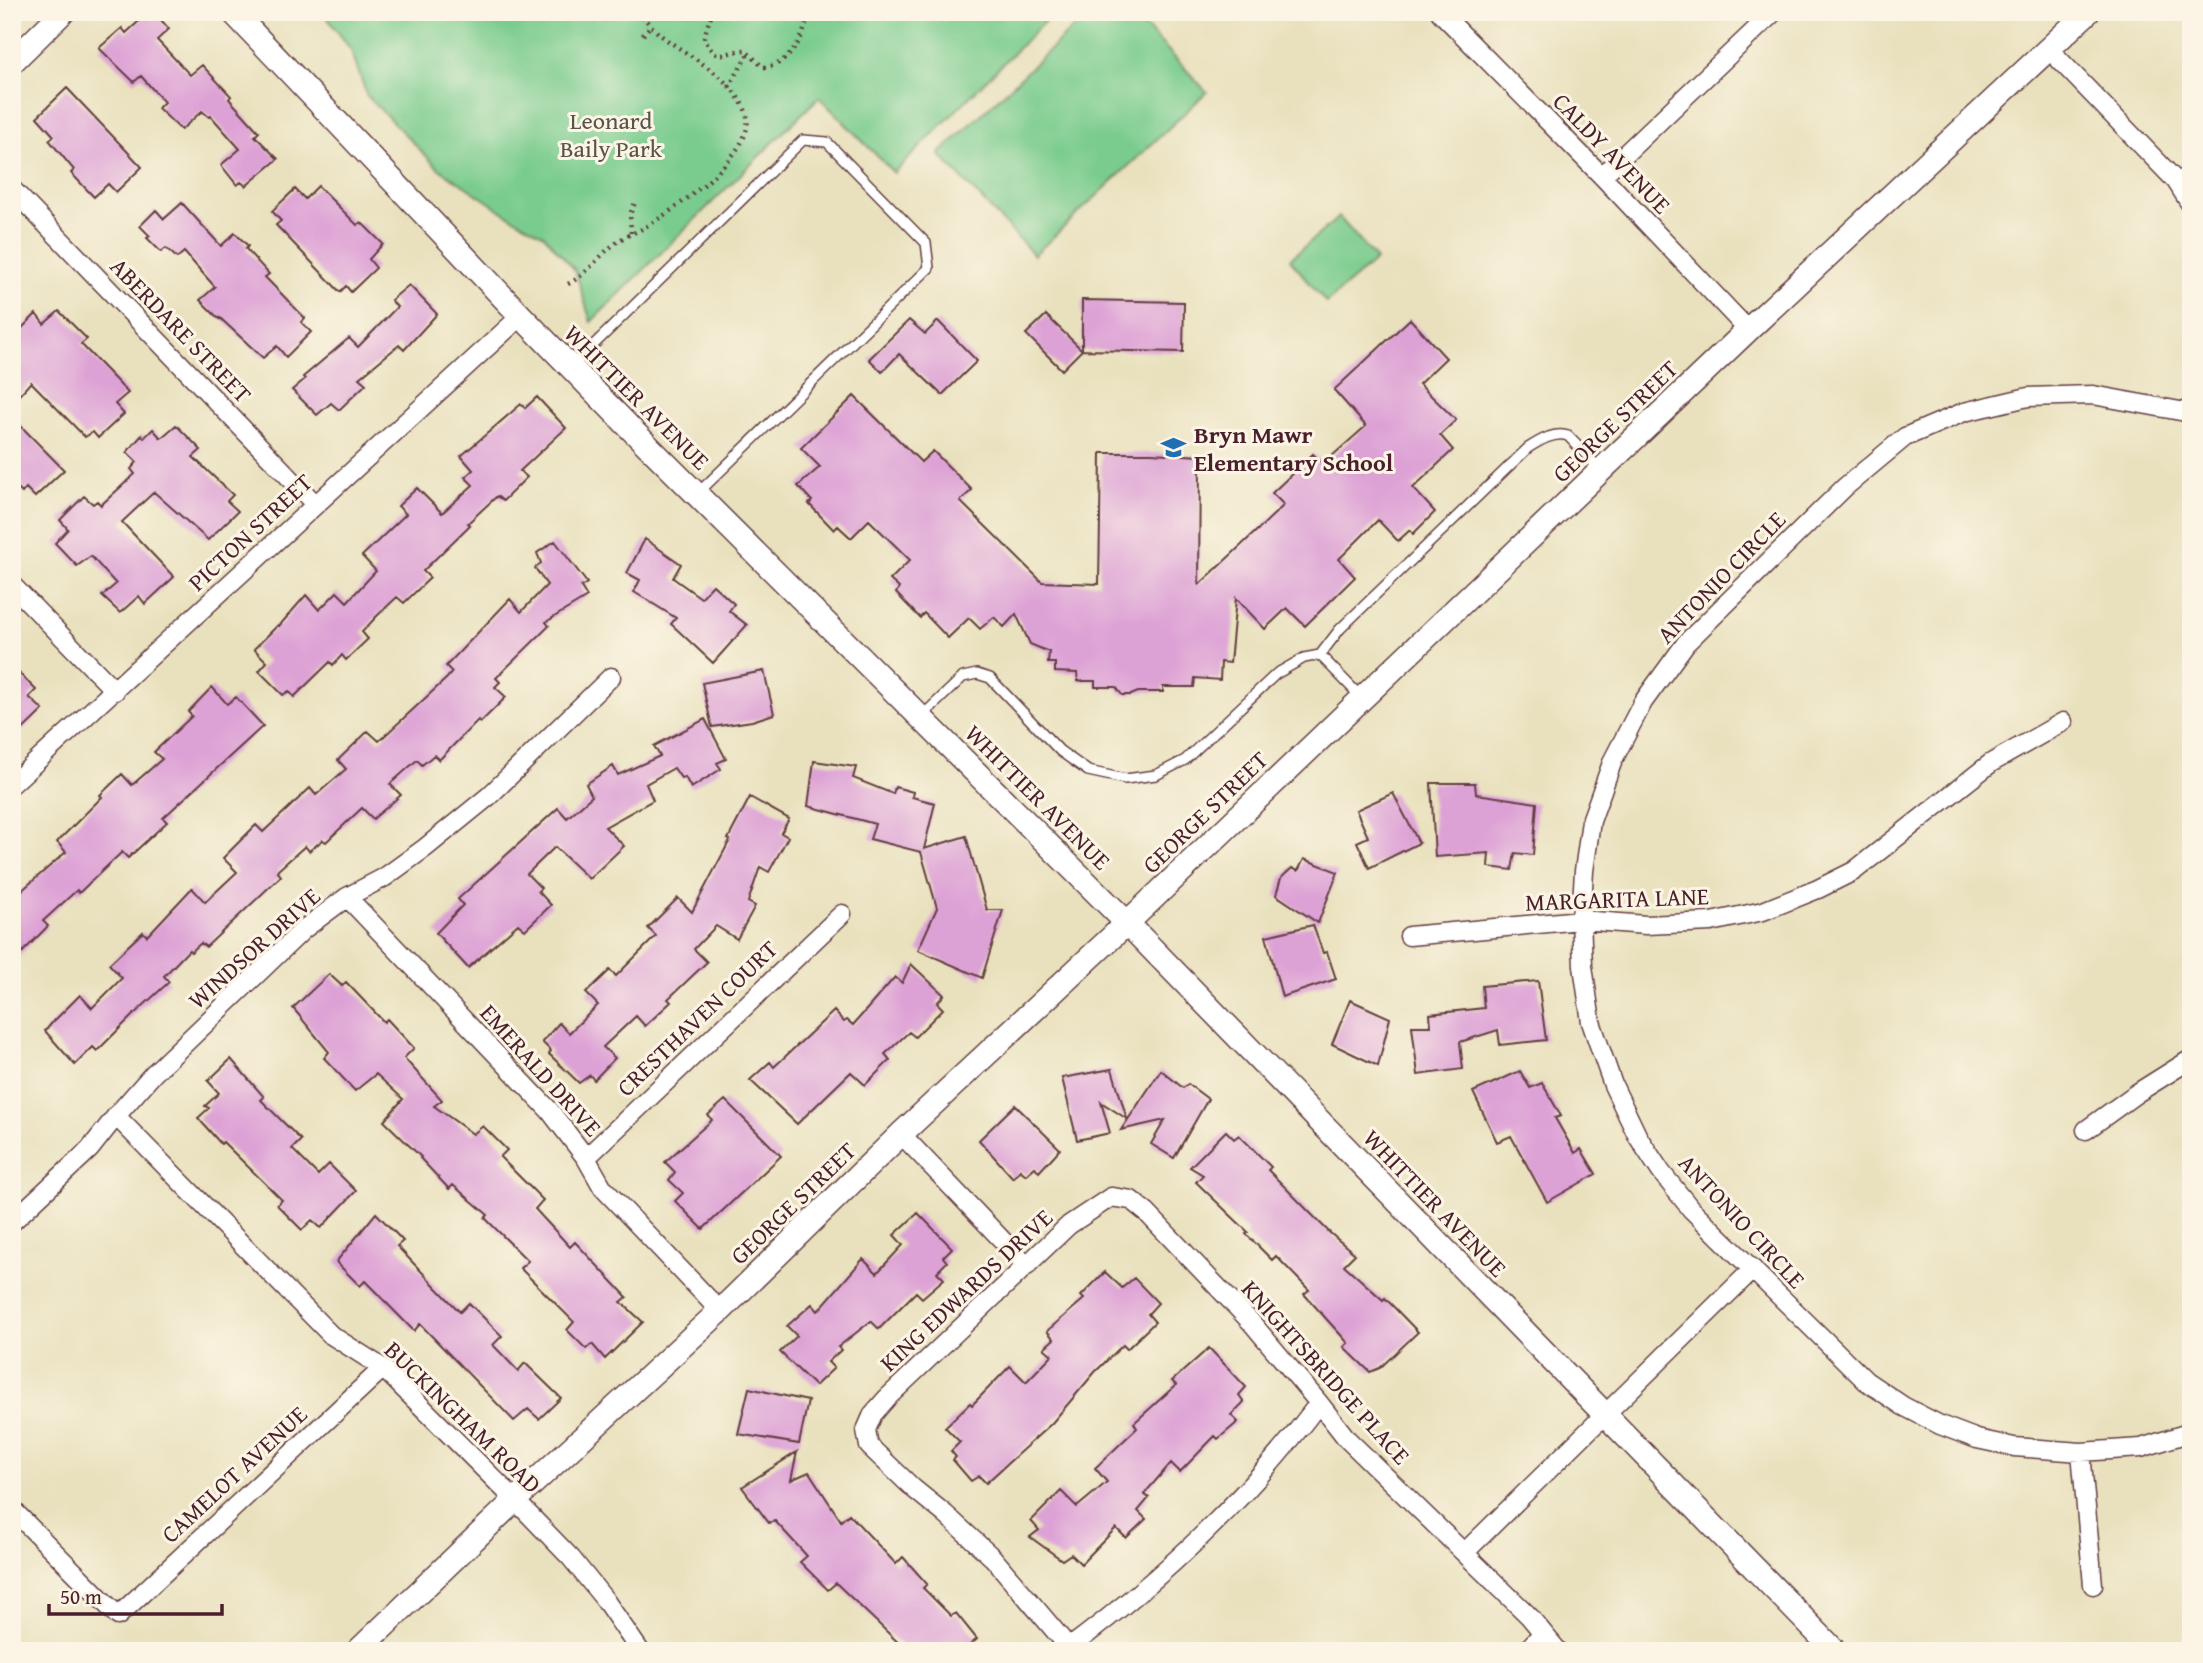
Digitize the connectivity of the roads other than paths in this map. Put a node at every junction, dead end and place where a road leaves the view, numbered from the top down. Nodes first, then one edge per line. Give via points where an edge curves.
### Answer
1 (63, 12) edge
2 (233, 12) edge
3 (1440, 12) edge
4 (1774, 12) edge
5 (2088, 12) edge
6 (2049, 50) junction
7 (12, 61) edge
8 (1602, 176) junction
9 (12, 190) edge
10 (2191, 205) edge
11 (521, 316) junction
12 (1748, 330) junction
13 (571, 367) junction
14 (2191, 414) edge
15 (1601, 470) junction
16 (697, 495) junction
17 (315, 504) junction
18 (12, 585) edge
19 (1320, 655) junction
20 (611, 677) dead end
21 (115, 691) junction
22 (1362, 699) junction
23 (921, 717) junction
24 (2063, 722) dead end
25 (12, 784) edge
26 (347, 897) junction
27 (842, 914) dead end
28 (1581, 920) junction
29 (1127, 923) junction
30 (1409, 936) dead end
31 (2191, 1059) edge
32 (116, 1116) junction
33 (2086, 1130) dead end
34 (901, 1134) junction
35 (586, 1158) junction
36 (1111, 1197) joint
37 (12, 1222) edge
38 (1027, 1266) junction
39 (1753, 1269) junction
40 (720, 1311) junction
41 (383, 1368) junction
42 (1319, 1403) junction
43 (1604, 1414) junction
44 (2191, 1432) edge
45 (2081, 1452) junction
46 (515, 1500) junction
47 (12, 1509) edge
48 (1465, 1552) junction
49 (2093, 1585) dead end
50 (1543, 1633) junction
51 (1070, 1649) edge
52 (358, 1651) edge
53 (639, 1651) edge
54 (1526, 1651) edge
55 (1558, 1651) edge
56 (1835, 1651) edge

1 - 7 street
2 - 11 street, WHITTIER AVENUE
3 - 8 street, CALDY AVENUE
4 - 8 street
5 - 6 street, GEORGE STREET
6 - 10 street via 2176,181
6 - 12 street, GEORGE STREET
8 - 12 street, CALDY AVENUE
9 - 17 street, ABERDARE STREET
11 - 13 street, WHITTIER AVENUE
11 - 17 street, PICTON STREET
12 - 15 street, GEORGE STREET
13 - 16 street, WHITTIER AVENUE
13 - 16 lane via 803,140 827,142 926,243 929,268
14 - 28 street, ANTONIO CIRCLE via 2093,395 2028,397 1964,412 1905,437 1845,487 1686,643 1643,702 1613,760 1591,821
15 - 19 lane via 1562,434 1528,448 1340,629
15 - 22 street, GEORGE STREET
16 - 23 street, WHITTIER AVENUE
17 - 21 street, PICTON STREET
18 - 21 street
19 - 22 lane
19 - 23 lane via 1276,674 1185,760 1156,775 1125,779 1088,771 1060,751 990,678 977,674 963,677
20 - 26 street, WINDSOR DRIVE via 489,796 385,877
21 - 25 street, PICTON STREET
22 - 29 street, GEORGE STREET
23 - 29 street, WHITTIER AVENUE
24 - 28 street, MARGARITA LANE via 1991,763 1863,864 1818,889 1763,911 1711,922 1646,925
26 - 32 street, WINDSOR DRIVE via 304,929 153,1074
26 - 35 street, EMERALD DRIVE via 550,1111
27 - 35 street, CRESTHAVEN COURT
28 - 30 street, MARGARITA LANE
28 - 39 street, ANTONIO CIRCLE via 1591,1022 1633,1126 1691,1209
29 - 34 street, GEORGE STREET
29 - 43 street, WHITTIER AVENUE
31 - 33 street
32 - 37 street, WINDSOR DRIVE via 90,1149
32 - 41 street, BUCKINGHAM ROAD via 331,1335
34 - 38 street
34 - 40 street, GEORGE STREET
35 - 40 street, EMERALD DRIVE via 603,1188
36 - 38 street, KING EDWARDS DRIVE via 1069,1225
36 - 42 street, KNIGHTSBRIDGE PLACE via 1131,1200 1147,1213 1251,1322
38 - 51 street, KING EDWARDS DRIVE via 887,1398 866,1430 869,1446 993,1558
39 - 43 street
39 - 45 street, ANTONIO CIRCLE via 1866,1381 1903,1406 1977,1440
40 - 46 street, GEORGE STREET
41 - 46 street, BUCKINGHAM ROAD
41 - 47 street, CAMELOT AVENUE via 118,1616
42 - 48 street, KNIGHTSBRIDGE PLACE via 1347,1439
42 - 51 street via 1286,1447 1208,1532
43 - 48 street
43 - 56 street, WHITTIER AVENUE
44 - 45 street, ANTONIO CIRCLE via 2141,1448
45 - 49 street
46 - 52 street, GEORGE STREET
46 - 53 street, BUCKINGHAM ROAD via 571,1558
48 - 50 street, KNIGHTSBRIDGE PLACE
50 - 54 street
50 - 55 street, KNIGHTSBRIDGE PLACE

